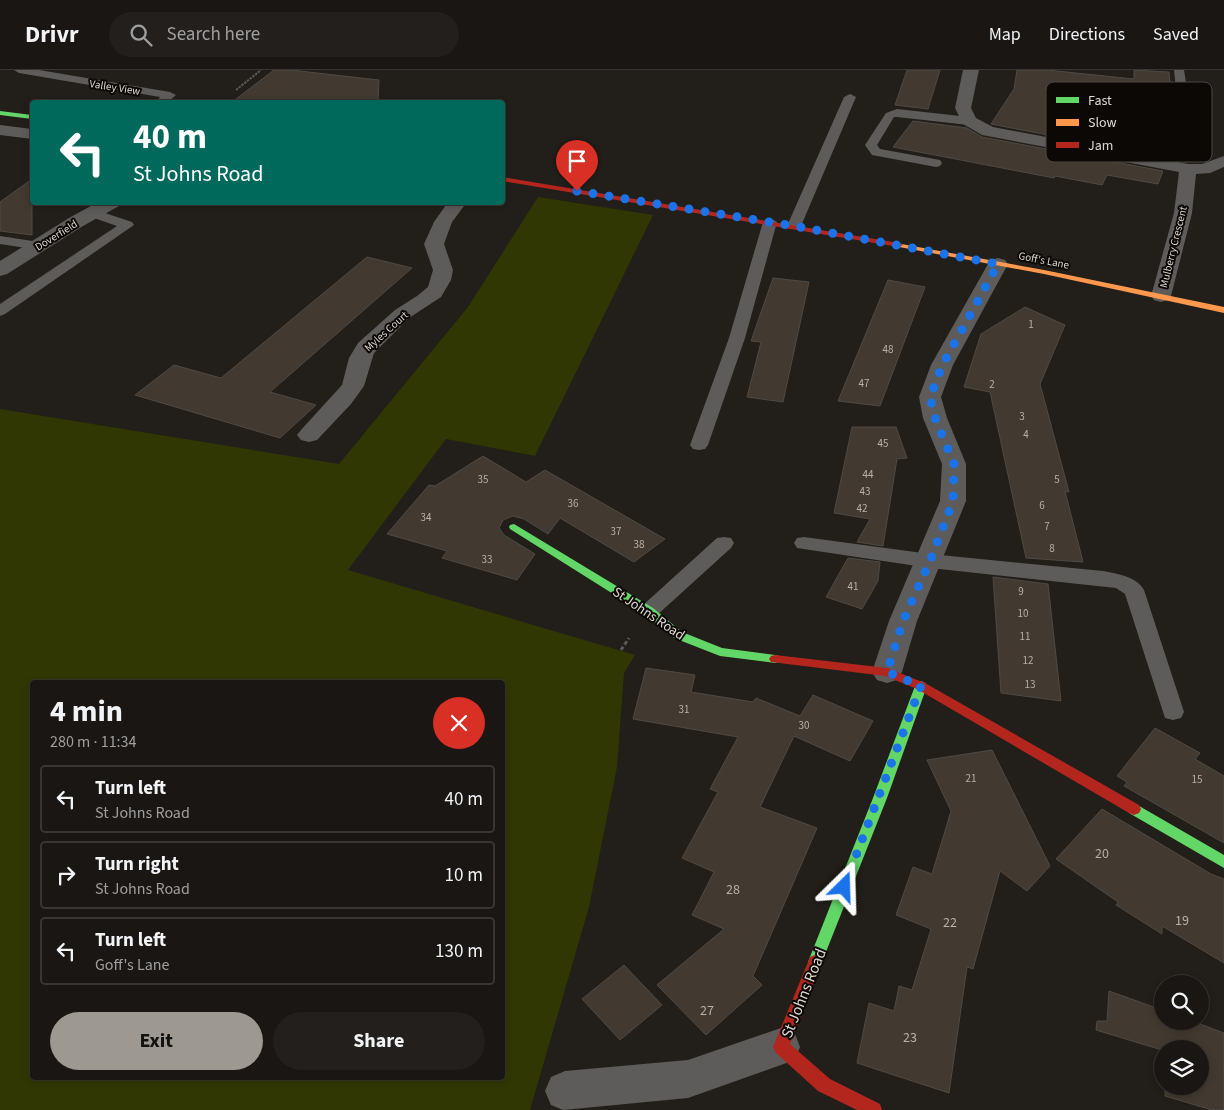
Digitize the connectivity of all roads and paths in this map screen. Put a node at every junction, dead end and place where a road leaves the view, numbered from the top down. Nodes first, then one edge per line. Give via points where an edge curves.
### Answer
1 (19, 70) edge
2 (262, 70) edge
3 (971, 70) edge
4 (236, 90) dead end
5 (850, 97) dead end
6 (164, 100) edge
7 (0, 113) edge
8 (30, 117) edge
9 (969, 120) junction
10 (0, 130) edge
11 (30, 134) edge
12 (1046, 142) edge
13 (1224, 161) edge
14 (1157, 162) edge
15 (936, 163) dead end
16 (1188, 169) junction
17 (505, 180) edge
18 (108, 205) edge
19 (456, 205) edge
20 (93, 213) junction
21 (770, 222) junction
22 (794, 226) junction
23 (0, 240) edge
24 (39, 246) junction
25 (998, 264) junction
26 (0, 270) edge
27 (1161, 296) junction
28 (1224, 310) edge
29 (0, 311) edge
30 (309, 434) dead end
31 (699, 446) dead end
32 (514, 527) dead end
33 (724, 542) dead end
34 (804, 543) dead end
35 (930, 561) junction
36 (649, 612) junction
37 (887, 672) junction
38 (921, 686) junction
39 (1173, 712) dead end
40 (1224, 862) edge
41 (781, 1047) junction
42 (565, 1091) dead end
43 (874, 1110) edge

1 - 6 lane, Valley View via 170,95
2 - 4 path
3 - 9 street via 964,108
5 - 22 lane
7 - 8 street
9 - 12 street via 988,131
9 - 15 lane via 890,115 871,146 876,152
10 - 11 street
13 - 16 street via 1204,169
14 - 16 street
16 - 27 street, Mulberry Crescent via 1183,213
17 - 21 street, Goff's Lane
18 - 20 street, Doverfield
19 - 30 street, Myles Court via 442,223 434,244 444,270 435,291 422,304 404,313 366,348 358,358 354,385
20 - 24 street, Doverfield
20 - 29 lane via 127,225
21 - 22 street, Goff's Lane
21 - 31 lane via 737,338
22 - 25 street, Goff's Lane
23 - 24 lane
24 - 26 street, Doverfield
25 - 27 street, Goff's Lane
25 - 35 street via 942,366 930,397 954,464 953,501
27 - 28 street, Goff's Lane
32 - 36 street, St Johns Road
33 - 36 lane
34 - 35 lane
35 - 37 street via 903,621
35 - 39 lane via 1122,582 1134,590
36 - 37 street, St Johns Road via 678,635 720,652
37 - 38 street, St Johns Road
38 - 40 street, St Johns Road
38 - 41 street, St Johns Road
41 - 42 street, St Johns Road via 688,1079
41 - 43 street, St Johns Road via 824,1085

